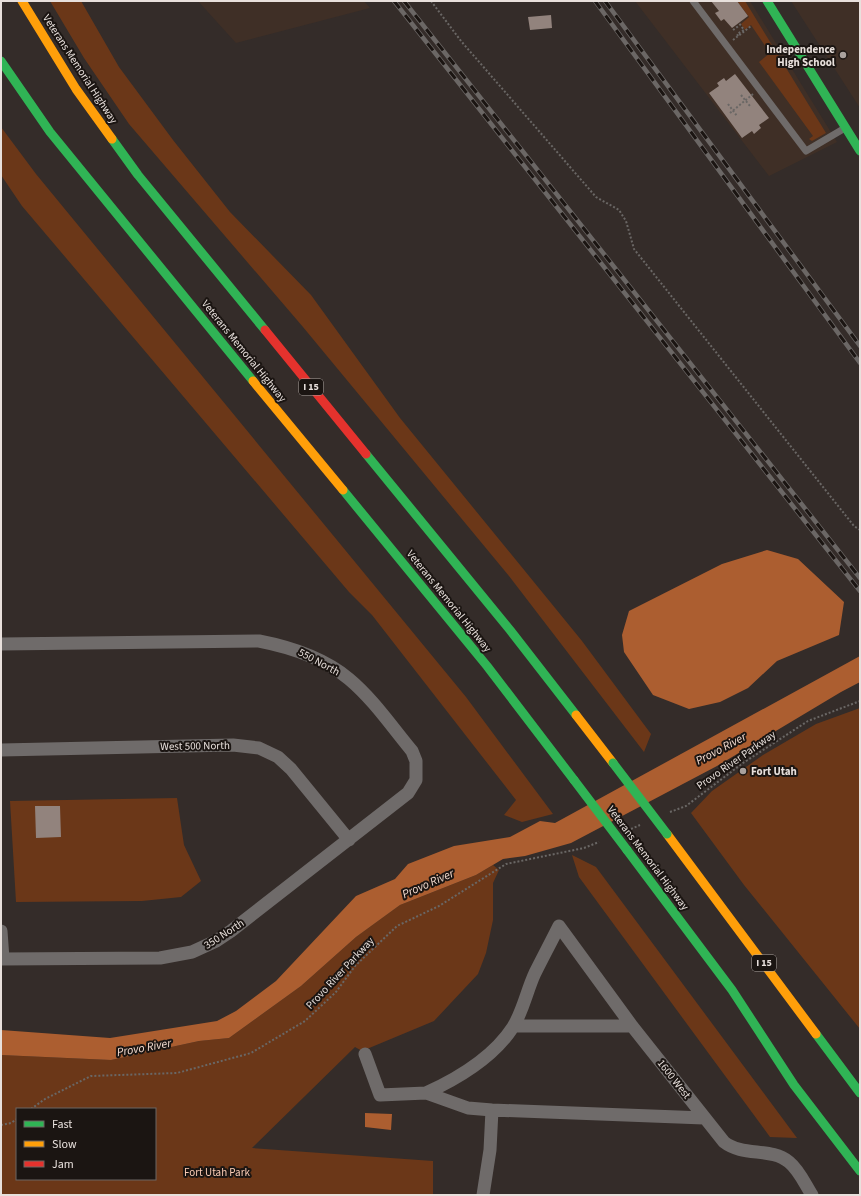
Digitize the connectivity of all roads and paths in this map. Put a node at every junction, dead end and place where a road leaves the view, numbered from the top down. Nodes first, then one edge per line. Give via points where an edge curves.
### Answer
1 (22, 1) edge
2 (431, 1) edge
3 (693, 1) edge
4 (767, 1) edge
5 (733, 30) dead end
6 (738, 36) dead end
7 (1, 61) edge
8 (760, 89) junction
9 (741, 94) dead end
10 (745, 100) junction
11 (728, 104) dead end
12 (750, 106) dead end
13 (732, 110) junction
14 (730, 112) dead end
15 (737, 116) dead end
16 (846, 128) junction
17 (860, 151) edge
18 (860, 530) edge
19 (1, 644) edge
20 (860, 701) edge
21 (1, 750) edge
22 (664, 815) dead end
23 (642, 824) dead end
24 (628, 830) dead end
25 (606, 839) dead end
26 (349, 840) junction
27 (1, 931) edge
28 (2, 959) edge
29 (514, 1026) junction
30 (632, 1026) junction
31 (365, 1054) dead end
32 (426, 1093) junction
33 (860, 1093) edge
34 (32, 1108) edge
35 (492, 1110) junction
36 (704, 1118) junction
37 (16, 1120) edge
38 (1, 1126) edge
39 (860, 1170) edge
40 (483, 1195) edge
41 (812, 1195) edge

1 - 33 main road, Veterans Memorial Highway / I 15, bridge via 76,89 138,175 510,630 667,834
2 - 18 path via 461,41 596,197 619,210 626,221 634,249 849,520
3 - 8 lane
4 - 16 main road
5 - 6 path via 740,24 744,30 737,34
7 - 39 main road, Veterans Memorial Highway, bridge via 50,132 487,666 732,990 794,1085
8 - 10 path
8 - 16 lane via 806,151
9 - 10 path
10 - 12 path
10 - 13 path
11 - 13 path
13 - 14 path
13 - 15 path
16 - 17 main road
19 - 26 street, 550 North via 259,641 289,647 311,656 348,678 364,693 412,751 416,761 416,780 408,792
20 - 22 path, Provo River Parkway via 808,721 738,767 686,806
21 - 26 street, West 500 North via 233,745 259,748 278,757 291,769
23 - 24 path
25 - 34 path, Provo River Parkway via 584,848 506,864 439,906 397,926 355,966 336,992 305,1021 251,1053 177,1073 91,1076
26 - 28 street, 350 North via 231,931 192,952 160,958
27 - 28 street
29 - 30 street
29 - 30 street, 1600 West via 535,973 559,926
29 - 32 street via 482,1061 454,1081
30 - 36 street, 1600 West
31 - 32 street via 380,1095
32 - 35 street via 468,1108
35 - 36 street
35 - 40 street via 490,1150
36 - 41 street, 1600 West via 730,1147 778,1156 788,1161
37 - 38 path

